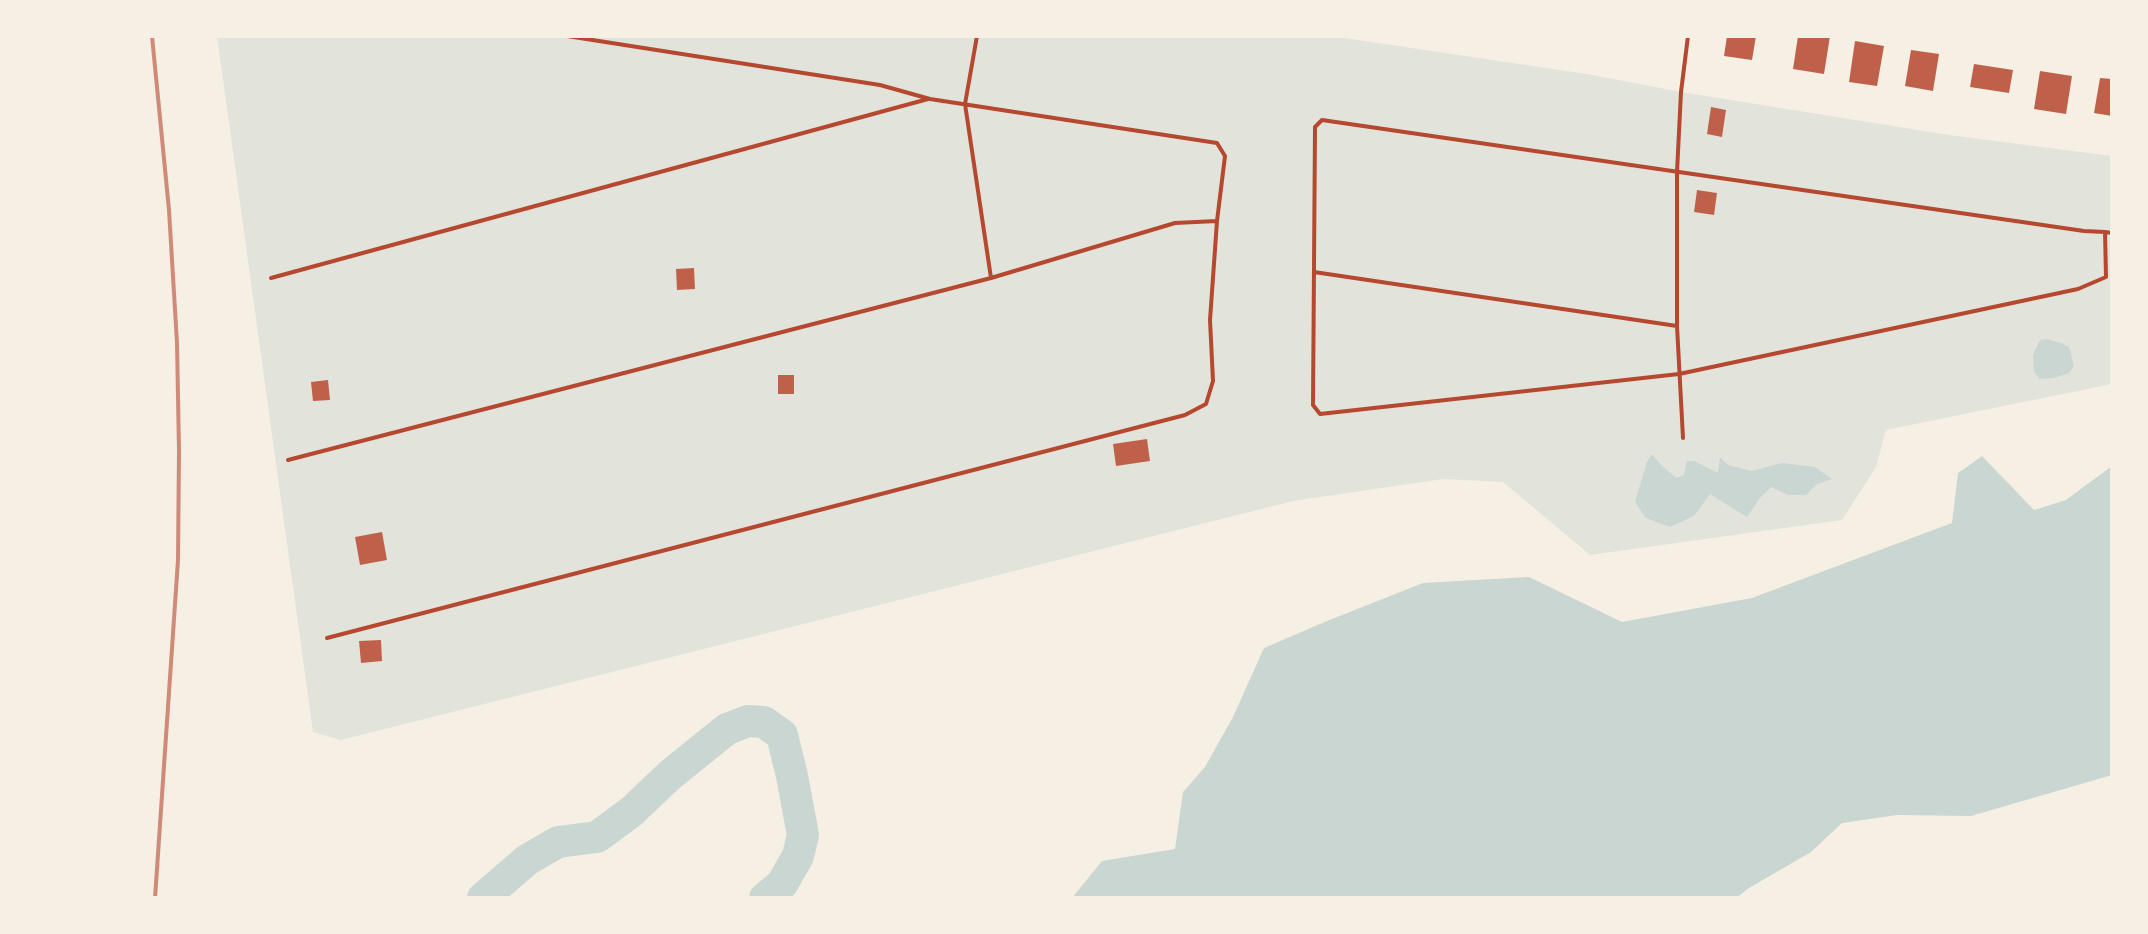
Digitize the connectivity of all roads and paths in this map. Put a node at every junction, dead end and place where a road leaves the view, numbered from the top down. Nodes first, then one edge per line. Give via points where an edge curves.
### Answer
1 (567, 36) edge
2 (977, 36) edge
3 (1688, 36) edge
4 (930, 98) junction
5 (965, 104) junction
6 (1677, 172) junction
7 (1217, 221) junction
8 (2105, 232) junction
9 (2112, 233) edge
10 (1314, 272) junction
11 (271, 278) dead end
12 (991, 278) junction
13 (1677, 326) junction
14 (1679, 374) junction
15 (1683, 438) dead end
16 (288, 460) dead end
17 (327, 638) dead end

1 - 4 lane via 880,85
2 - 5 lane
3 - 6 lane
4 - 5 lane
4 - 11 lane
5 - 7 lane via 1217,143 1225,156
5 - 12 lane
6 - 8 lane
6 - 10 lane via 1322,120 1315,127
6 - 13 lane
7 - 12 lane via 1175,223
7 - 17 lane via 1210,320 1213,381 1206,404 1185,415
8 - 9 lane
8 - 14 lane via 2106,277 2078,289
10 - 13 lane
10 - 14 lane via 1313,405 1320,414
12 - 16 lane
13 - 14 lane
14 - 15 lane

